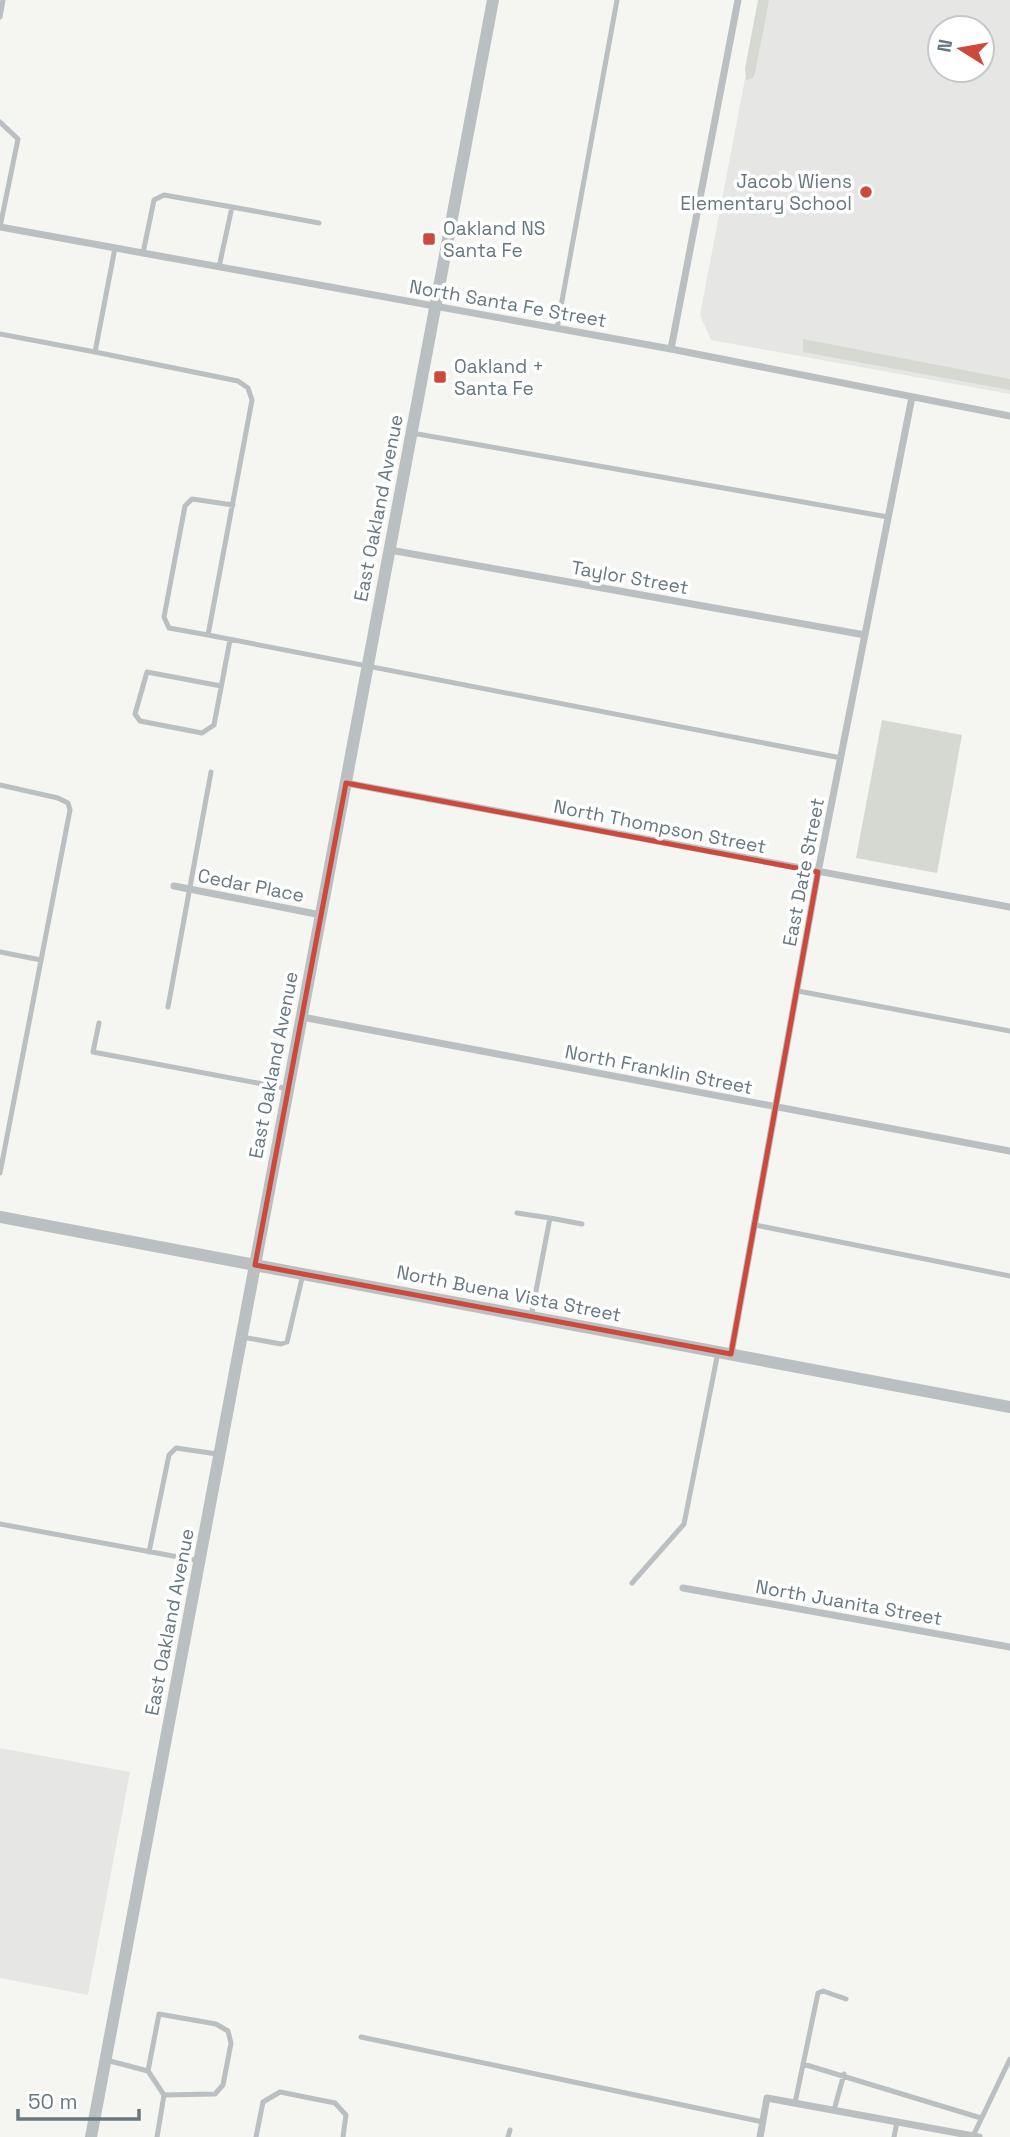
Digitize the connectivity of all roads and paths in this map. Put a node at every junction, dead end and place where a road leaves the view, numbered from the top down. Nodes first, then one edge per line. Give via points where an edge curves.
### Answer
1 (3, 0) edge
2 (493, 0) edge
3 (617, 0) edge
4 (738, 0) edge
5 (0, 18) edge
6 (0, 122) edge
7 (232, 207) junction
8 (319, 223) dead end
9 (0, 227) edge
10 (115, 248) junction
11 (143, 253) junction
12 (219, 267) junction
13 (435, 306) junction
14 (557, 328) junction
15 (0, 334) edge
16 (671, 349) junction
17 (95, 352) junction
18 (912, 397) junction
19 (1010, 416) edge
20 (411, 433) junction
21 (233, 505) junction
22 (888, 517) junction
23 (390, 550) junction
24 (208, 635) junction
25 (865, 635) junction
26 (230, 640) junction
27 (368, 666) junction
28 (221, 686) junction
29 (841, 758) junction
30 (211, 772) dead end
31 (346, 783) junction
32 (0, 785) edge
33 (818, 872) junction
34 (174, 886) dead end
35 (189, 889) junction
36 (1010, 907) edge
37 (321, 915) junction
38 (0, 952) edge
39 (41, 960) junction
40 (798, 990) junction
41 (168, 1007) dead end
42 (302, 1017) junction
43 (99, 1023) dead end
44 (1010, 1031) edge
45 (289, 1089) junction
46 (777, 1108) junction
47 (1010, 1152) edge
48 (0, 1173) edge
49 (517, 1213) dead end
50 (0, 1217) edge
51 (550, 1218) junction
52 (582, 1224) dead end
53 (755, 1225) junction
54 (256, 1265) junction
55 (303, 1273) junction
56 (1010, 1276) edge
57 (531, 1317) junction
58 (242, 1337) junction
59 (724, 1353) junction
60 (1010, 1407) edge
61 (220, 1454) junction
62 (0, 1524) edge
63 (149, 1552) junction
64 (200, 1561) junction
65 (632, 1583) dead end
66 (683, 1588) dead end
67 (1010, 1647) edge
68 (846, 1999) dead end
69 (361, 2037) dead end
70 (1010, 2059) edge
71 (106, 2060) junction
72 (803, 2064) junction
73 (148, 2071) junction
74 (844, 2074) junction
75 (164, 2095) junction
76 (795, 2103) junction
77 (834, 2110) junction
78 (981, 2118) junction
79 (763, 2122) junction
80 (897, 2122) junction
81 (976, 2136) edge
82 (91, 2137) edge
83 (157, 2137) edge
84 (256, 2137) edge
85 (343, 2137) edge
86 (760, 2137) edge
87 (894, 2137) edge

1 - 5 lane
2 - 13 street, East Oakland Avenue
3 - 14 lane
4 - 16 street
6 - 9 lane via 18,139
7 - 8 lane
7 - 11 lane via 164,195 154,200
7 - 12 lane
9 - 10 street, North Santa Fe Street
10 - 11 street, North Santa Fe Street
10 - 17 lane
11 - 12 street, North Santa Fe Street
12 - 13 street, North Santa Fe Street
13 - 14 street, North Santa Fe Street
13 - 20 street, East Oakland Avenue
14 - 16 street, North Santa Fe Street
15 - 17 lane
16 - 18 street, North Santa Fe Street
17 - 21 lane via 238,381 248,388 252,400
18 - 19 street, North Santa Fe Street
18 - 22 street, East Date Street
20 - 22 lane
20 - 23 street, East Oakland Avenue
21 - 24 lane
21 - 24 lane via 192,499 182,518 164,617 169,628
22 - 25 street, East Date Street
23 - 25 street, Taylor Street
23 - 27 street, East Oakland Avenue
24 - 26 lane
25 - 29 street, East Date Street
26 - 27 lane
26 - 28 lane
27 - 29 lane
27 - 31 street, East Oakland Avenue
28 - 28 lane via 214,725 202,733 140,721 135,714 147,672
29 - 33 street, East Date Street
30 - 35 lane
31 - 33 street, North Thompson Street
31 - 37 street, East Oakland Avenue
32 - 39 lane via 58,798 68,803 70,810
33 - 36 street, North Thompson Street
33 - 40 street, East Date Street
34 - 35 street, Cedar Place
35 - 37 street, Cedar Place
35 - 41 lane
37 - 42 street, East Oakland Avenue
38 - 39 lane
39 - 48 lane
40 - 44 lane
40 - 46 street, East Date Street
42 - 45 street, East Oakland Avenue
42 - 46 street, North Franklin Street
43 - 45 lane via 93,1052
45 - 54 street, East Oakland Avenue
46 - 47 street, North Franklin Street
46 - 53 street, East Date Street
49 - 51 lane
50 - 54 street, North Buena Vista Street
51 - 52 lane
51 - 57 lane
53 - 56 lane
53 - 59 street, East Date Street
54 - 55 street, North Buena Vista Street
54 - 58 street, East Oakland Avenue
55 - 57 street, North Buena Vista Street
55 - 58 lane via 287,1342
57 - 59 street, North Buena Vista Street
58 - 61 street, East Oakland Avenue
59 - 60 street, North Buena Vista Street
59 - 65 lane via 684,1524
61 - 63 lane via 176,1448 169,1455
61 - 64 street, East Oakland Avenue
62 - 63 lane
63 - 64 lane
64 - 71 street, East Oakland Avenue
66 - 67 street, North Juanita Street
68 - 72 lane via 818,1993
69 - 79 lane
70 - 78 lane
71 - 73 lane
71 - 82 street, East Oakland Avenue
72 - 74 lane
72 - 76 lane
73 - 75 lane
73 - 75 lane via 159,2014 216,2024 228,2031 231,2043 223,2085 215,2094
74 - 77 lane
74 - 78 lane
75 - 83 lane
76 - 77 street
76 - 79 street via 767,2098
77 - 80 street
78 - 81 lane
79 - 86 street
80 - 81 street
80 - 87 lane
84 - 85 lane via 263,2102 280,2092 335,2103 346,2115

